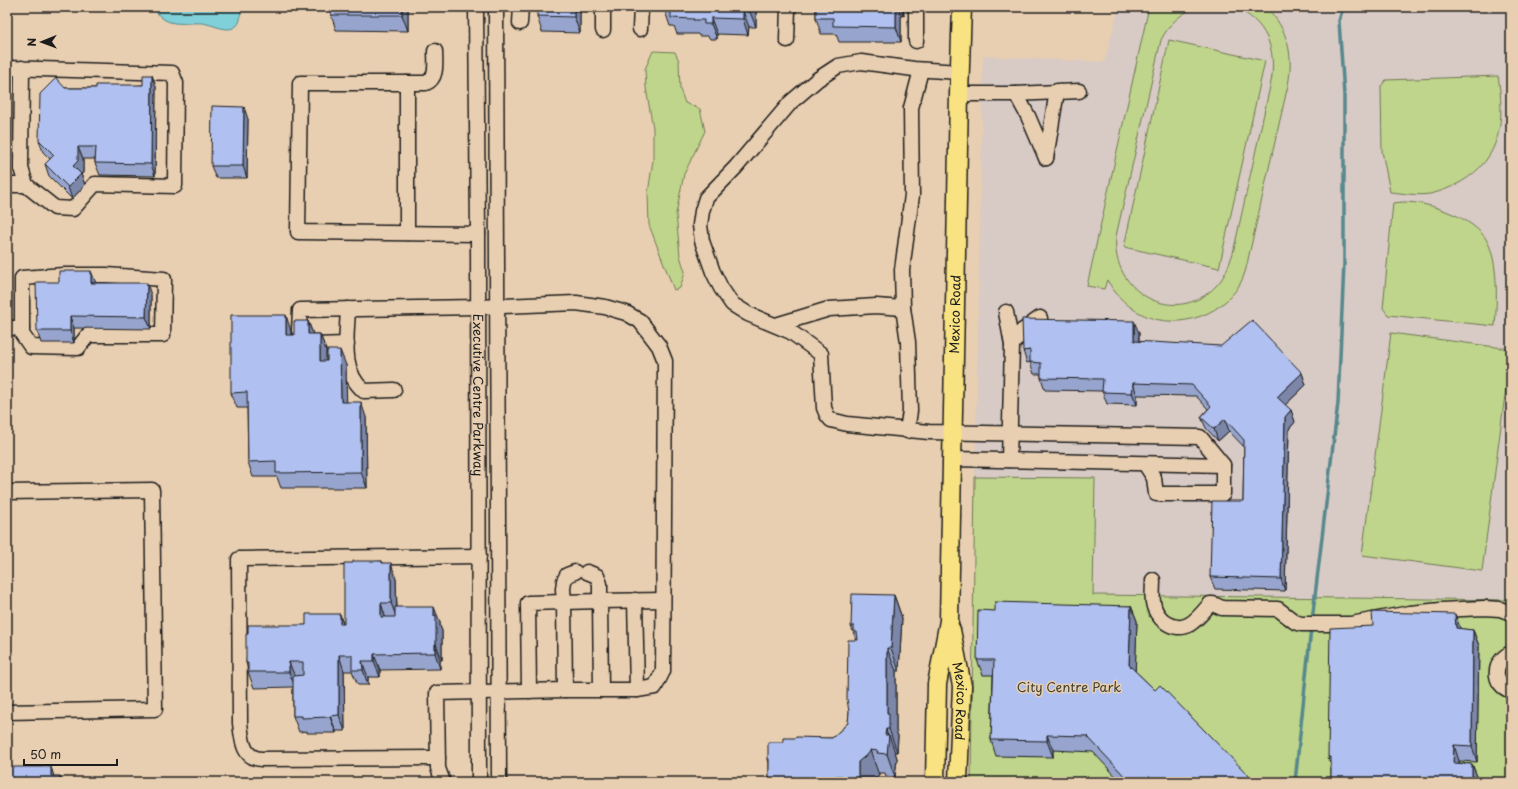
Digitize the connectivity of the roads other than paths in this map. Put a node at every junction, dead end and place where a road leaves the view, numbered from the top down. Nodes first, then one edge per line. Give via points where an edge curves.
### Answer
1 (476, 7) edge
2 (496, 7) edge
3 (521, 7) edge
4 (603, 7) edge
5 (641, 7) edge
6 (788, 7) edge
7 (916, 7) edge
8 (962, 7) edge
9 (520, 23) dead end
10 (640, 29) dead end
11 (603, 30) dead end
12 (787, 40) dead end
13 (916, 41) dead end
14 (435, 51) dead end
15 (7, 68) edge
16 (22, 68) junction
17 (921, 70) junction
18 (959, 72) junction
19 (407, 83) junction
20 (1057, 91) junction
21 (1079, 91) dead end
22 (959, 94) junction
23 (1016, 94) junction
24 (7, 185) edge
25 (26, 185) junction
26 (406, 233) junction
27 (478, 234) junction
28 (497, 306) junction
29 (478, 307) junction
30 (903, 308) junction
31 (348, 309) junction
32 (1006, 312) dead end
33 (1040, 318) edge
34 (776, 325) junction
35 (7, 328) edge
36 (22, 331) junction
37 (41, 335) edge
38 (302, 337) edge
39 (347, 344) junction
40 (314, 345) edge
41 (1012, 345) junction
42 (394, 390) dead end
43 (907, 431) junction
44 (953, 433) junction
45 (1010, 434) junction
46 (952, 459) junction
47 (1009, 460) junction
48 (1145, 464) junction
49 (1223, 465) junction
50 (7, 492) edge
51 (479, 556) junction
52 (1153, 580) dead end
53 (600, 600) junction
54 (635, 600) junction
55 (663, 600) junction
56 (564, 602) junction
57 (1511, 613) edge
58 (949, 621) junction
59 (1511, 653) edge
60 (565, 690) junction
61 (601, 690) junction
62 (637, 690) junction
63 (530, 691) junction
64 (1511, 691) edge
65 (479, 692) junction
66 (498, 692) junction
67 (7, 712) edge
68 (438, 758) junction
69 (961, 778) edge
70 (443, 782) edge
71 (479, 782) edge
72 (499, 782) edge
73 (935, 782) edge

1 - 27 street, Executive Centre Parkway
2 - 28 street, Executive Centre Parkway
3 - 9 street
4 - 11 street
5 - 10 street
6 - 12 street
7 - 13 street
8 - 18 main road, Mexico Road
14 - 19 street via 433,78 426,83
15 - 16 street
16 - 25 street via 21,168
16 - 25 street via 172,72 176,83 176,186 95,184 73,209 55,208
17 - 18 street
17 - 30 street via 911,108 912,195 902,270
17 - 34 street via 862,62 838,66 791,102 736,168 706,198 700,225 702,241 721,288 732,304 748,314
18 - 22 main road, Mexico Road
19 - 26 street
19 - 26 street via 300,83 298,232
20 - 21 street
20 - 23 street
20 - 23 street via 1046,158
22 - 23 street
22 - 44 main road, Mexico Road
24 - 25 street
26 - 27 street
27 - 29 street, Executive Centre Parkway
28 - 29 street
28 - 55 street via 576,303 605,307 626,313 640,321 659,346 665,361
28 - 66 street, Executive Centre Parkway
29 - 31 street
29 - 51 street, Executive Centre Parkway
30 - 34 street via 876,306 829,309
30 - 43 street via 908,342 910,411
31 - 38 street via 300,310 299,330
31 - 39 street
32 - 41 street
33 - 41 street via 1022,331
34 - 43 street via 791,332 821,354 824,408 831,420
35 - 36 street
36 - 36 street via 22,278 100,275 164,279 163,335 81,335 78,348 31,347
36 - 37 street
39 - 40 street
39 - 42 street via 350,372 356,384 364,391
41 - 45 street
43 - 44 street
44 - 45 street
44 - 46 main road, Mexico Road
45 - 47 street
45 - 49 street via 1200,437
46 - 47 street
46 - 58 main road, Mexico Road
47 - 48 street
48 - 49 street
48 - 49 street via 1154,478 1156,494 1193,495 1222,494
50 - 67 street via 152,490 155,710
51 - 65 street, Executive Centre Parkway
51 - 68 street via 240,559 240,723 248,755 261,760
52 - 57 street via 1153,603 1156,610 1165,623 1175,627 1190,624 1210,604 1222,608 1278,609 1301,624 1351,624 1441,610 1484,608
53 - 54 street
53 - 56 street
53 - 56 street via 597,576 581,572 567,575 564,581
53 - 61 street
54 - 55 street
54 - 62 street
55 - 62 street via 663,671 655,687
56 - 60 street
56 - 63 street via 528,603
58 - 69 main road, Mexico Road via 962,686
58 - 73 main road, Mexico Road via 937,684
59 - 64 street via 1500,661 1496,673 1501,685
60 - 61 street
60 - 63 street
61 - 62 street
63 - 66 street
65 - 66 street
65 - 68 street via 437,693
65 - 71 street, Executive Centre Parkway
66 - 72 street, Executive Centre Parkway
68 - 70 street

